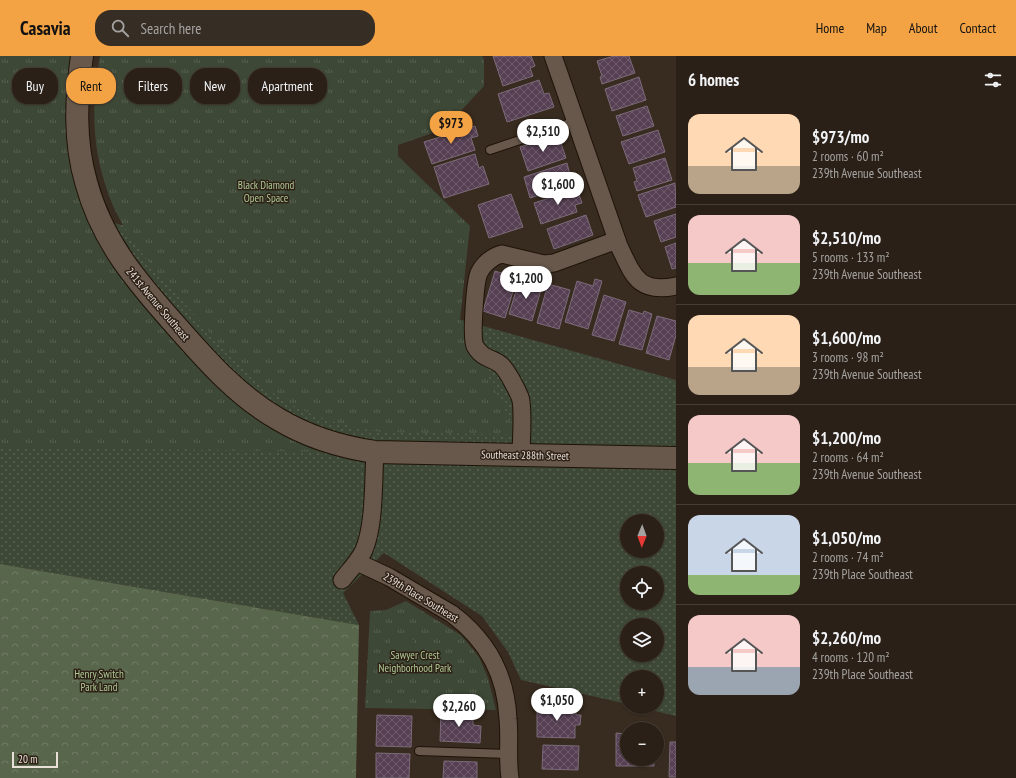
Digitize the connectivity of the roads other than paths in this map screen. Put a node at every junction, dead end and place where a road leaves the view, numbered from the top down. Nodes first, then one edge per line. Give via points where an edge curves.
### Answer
1 (82, 56) edge
2 (553, 56) edge
3 (576, 121) junction
4 (490, 150) dead end
5 (617, 240) junction
6 (676, 286) edge
7 (375, 452) junction
8 (521, 455) junction
9 (676, 458) edge
10 (357, 562) junction
11 (342, 580) dead end
12 (419, 751) dead end
13 (508, 754) junction
14 (510, 778) edge

1 - 7 street, 241st Avenue Southeast via 77,108 78,142 83,171 96,212 117,252 137,281 212,366 252,402 306,433 329,442
2 - 3 street
3 - 4 lane
3 - 5 street
5 - 6 street via 632,273 642,284 654,288
5 - 8 street via 554,263 544,264 502,254 496,255 479,273 473,317 475,345 484,357 503,367 520,398
7 - 8 street, Southeast 288th Street
7 - 10 street via 369,534
8 - 9 street, Southeast 288th Street
10 - 11 street
10 - 13 street, 239th Place Southeast via 389,577 452,614 485,646 499,671 506,699
12 - 13 lane
13 - 14 street, 239th Place Southeast

